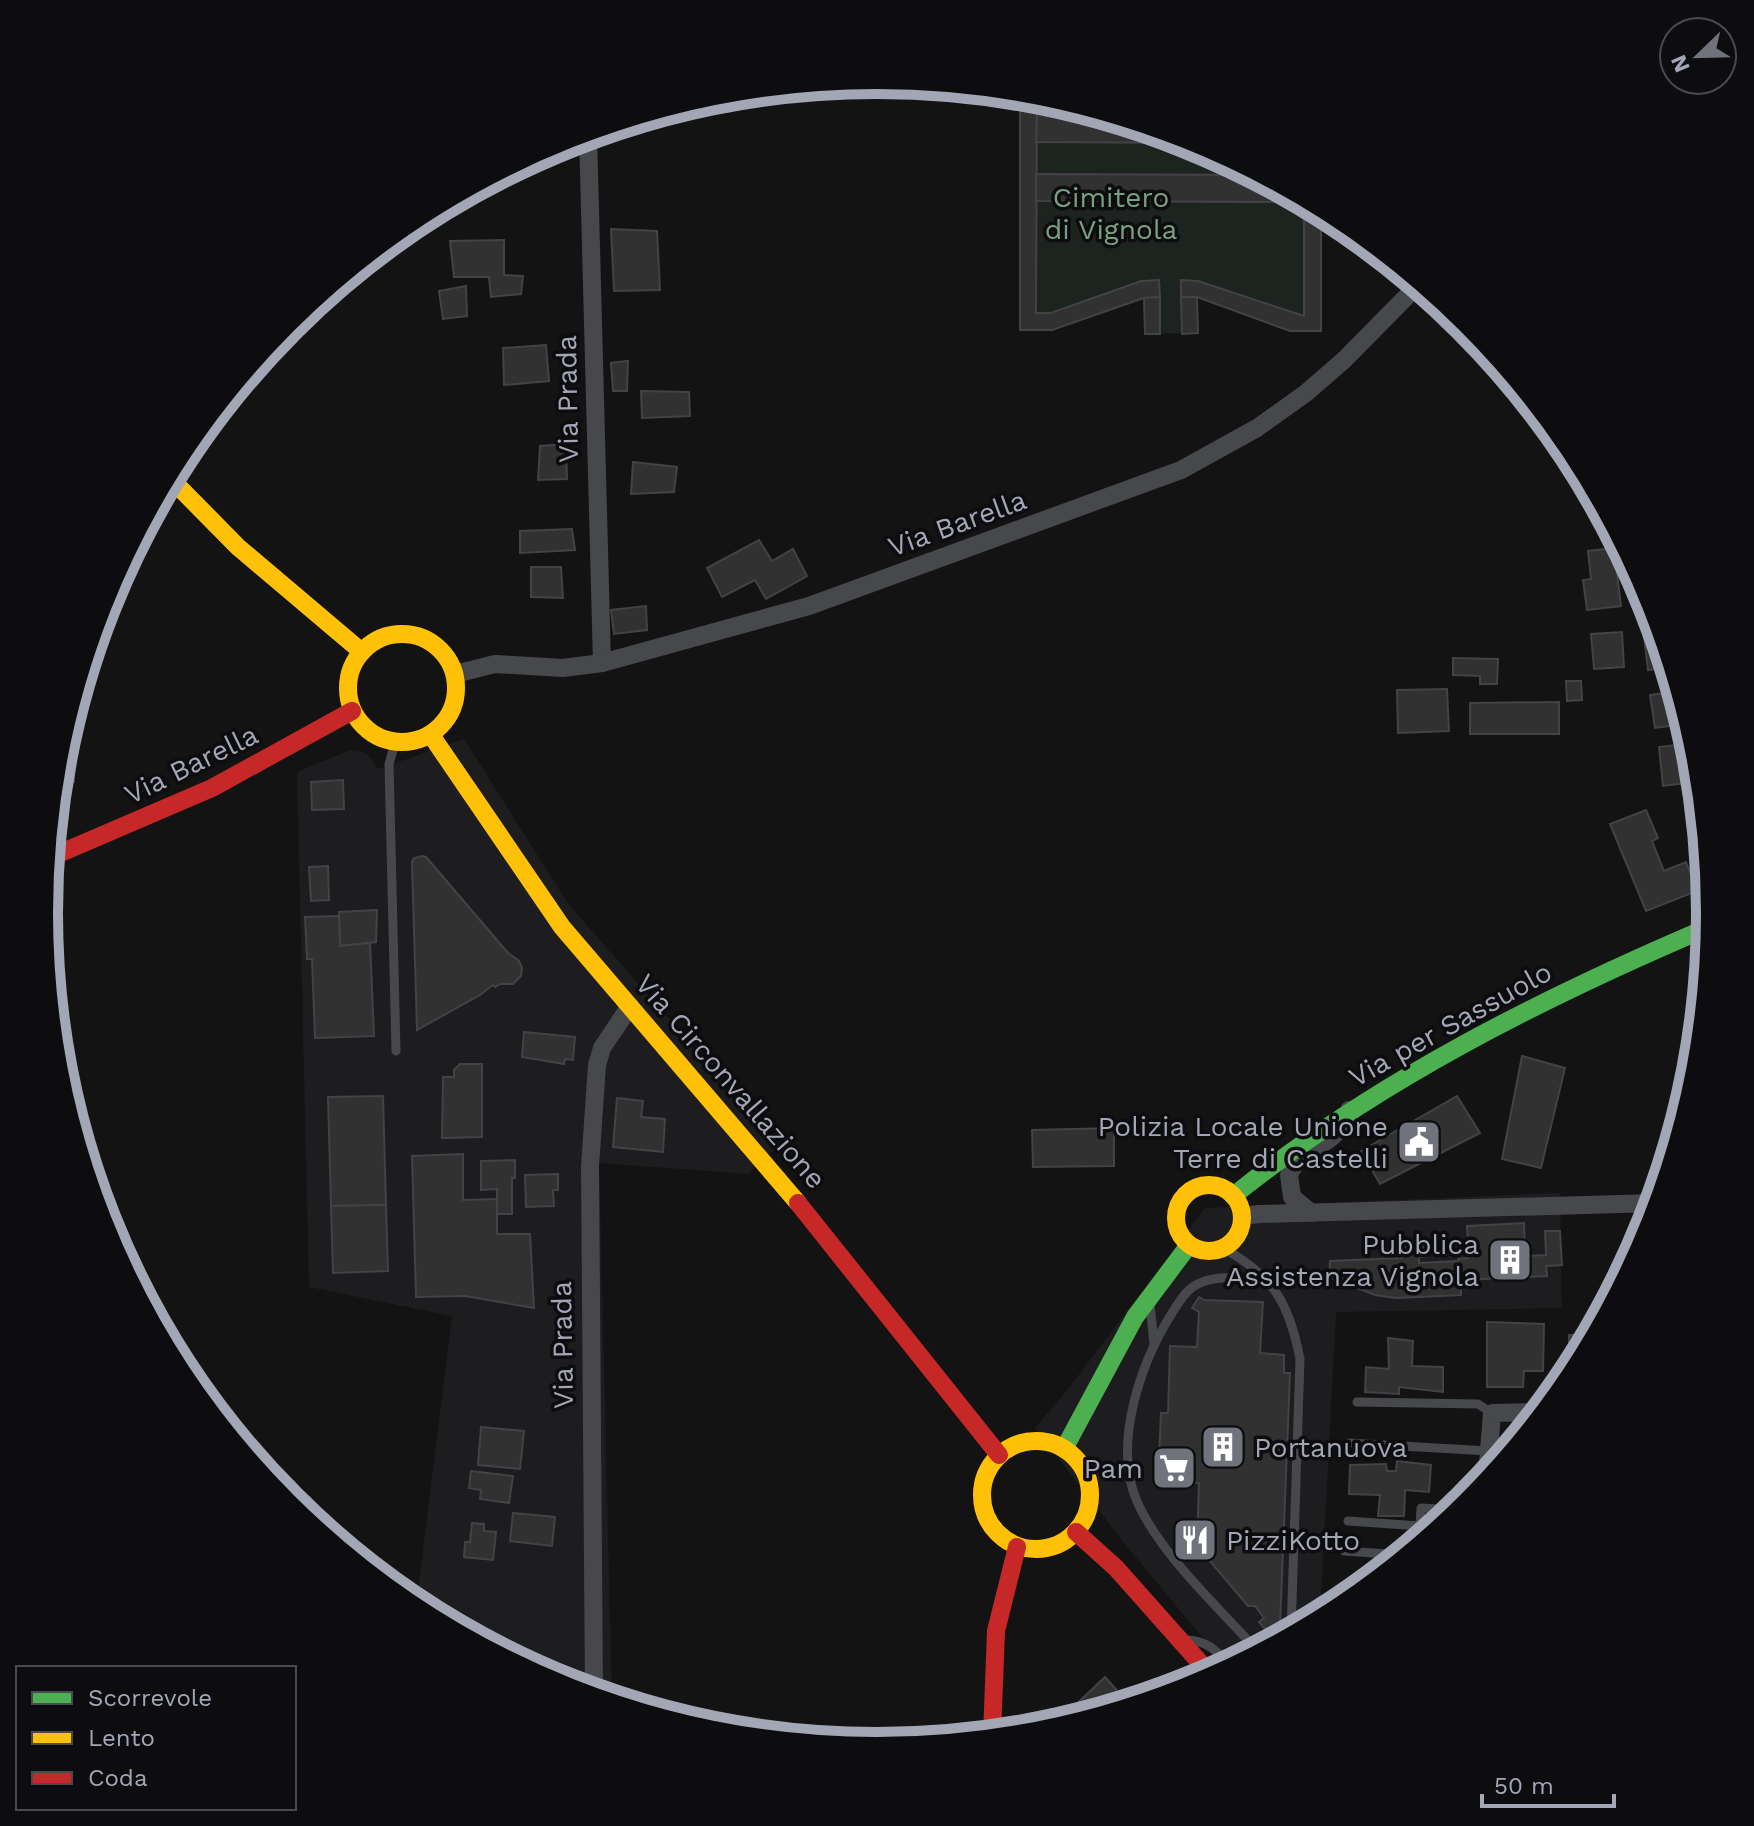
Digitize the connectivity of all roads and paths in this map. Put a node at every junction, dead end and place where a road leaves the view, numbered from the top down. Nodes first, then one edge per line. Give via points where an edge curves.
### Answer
1 (588, 147) edge
2 (1411, 292) edge
3 (178, 487) edge
4 (362, 652) junction
5 (602, 663) junction
6 (455, 674) junction
7 (352, 711) junction
8 (431, 735) junction
9 (395, 743) junction
10 (61, 853) edge
11 (1695, 933) edge
12 (630, 1006) junction
13 (396, 1051) dead end
14 (1349, 1110) junction
15 (1233, 1196) junction
16 (1643, 1203) edge
17 (1311, 1213) junction
18 (1242, 1216) junction
19 (1189, 1245) junction
20 (1223, 1248) junction
21 (1272, 1286) junction
22 (1149, 1297) junction
23 (1154, 1344) junction
24 (1357, 1402) dead end
25 (1527, 1412) edge
26 (1492, 1413) junction
27 (1349, 1443) dead end
28 (1064, 1449) junction
29 (1489, 1451) junction
30 (999, 1455) junction
31 (1488, 1458) edge
32 (1438, 1509) edge
33 (1348, 1521) dead end
34 (1076, 1532) junction
35 (1017, 1547) junction
36 (1344, 1551) dead end
37 (1387, 1554) edge
38 (1291, 1619) edge
39 (1180, 1640) junction
40 (1250, 1642) edge
41 (1220, 1656) edge
42 (1202, 1665) edge
43 (594, 1681) edge
44 (992, 1724) edge

1 - 5 street, Via Prada
2 - 5 street, Via Barella via 1306,393 1181,470 824,601
3 - 4 main road via 238,549
4 - 6 main road via 390,635 415,636 438,646
4 - 7 main road via 348,686
5 - 6 street, Via Barella via 563,668 508,663
6 - 8 main road via 456,702
7 - 9 main road via 370,732
7 - 10 main road, Via Barella via 212,788
8 - 9 main road
8 - 12 main road, Via Circonvallazione via 562,927
9 - 13 lane via 389,764
11 - 14 main road, Via per Sassuolo via 1549,1000
12 - 30 main road, Via Circonvallazione via 829,1239
12 - 43 street, Via Prada via 597,1065 590,1166
14 - 15 main road, Via per Sassuolo
14 - 17 street via 1340,1132 1303,1157 1289,1175 1292,1197
15 - 18 main road
15 - 19 main road via 1209,1184 1184,1196 1176,1222
16 - 17 street
17 - 18 street
18 - 20 main road via 1237,1235
19 - 20 main road via 1206,1251
19 - 22 main road
20 - 21 lane
21 - 23 lane via 1249,1279 1200,1283 1183,1296
21 - 38 lane via 1289,1317 1300,1367
22 - 23 lane
22 - 28 main road
23 - 40 lane via 1130,1429 1134,1496 1171,1555
24 - 26 lane via 1478,1404
25 - 26 street
26 - 29 street
27 - 29 lane
28 - 30 main road via 1038,1441
28 - 34 main road via 1085,1472 1090,1488 1085,1519
29 - 31 street
30 - 35 main road via 983,1482 982,1498 992,1528
32 - 33 lane via 1421,1508 1420,1526
34 - 35 main road via 1043,1550
34 - 39 main road
35 - 44 main road via 996,1631
36 - 37 lane
39 - 41 lane via 1199,1640
39 - 42 main road

